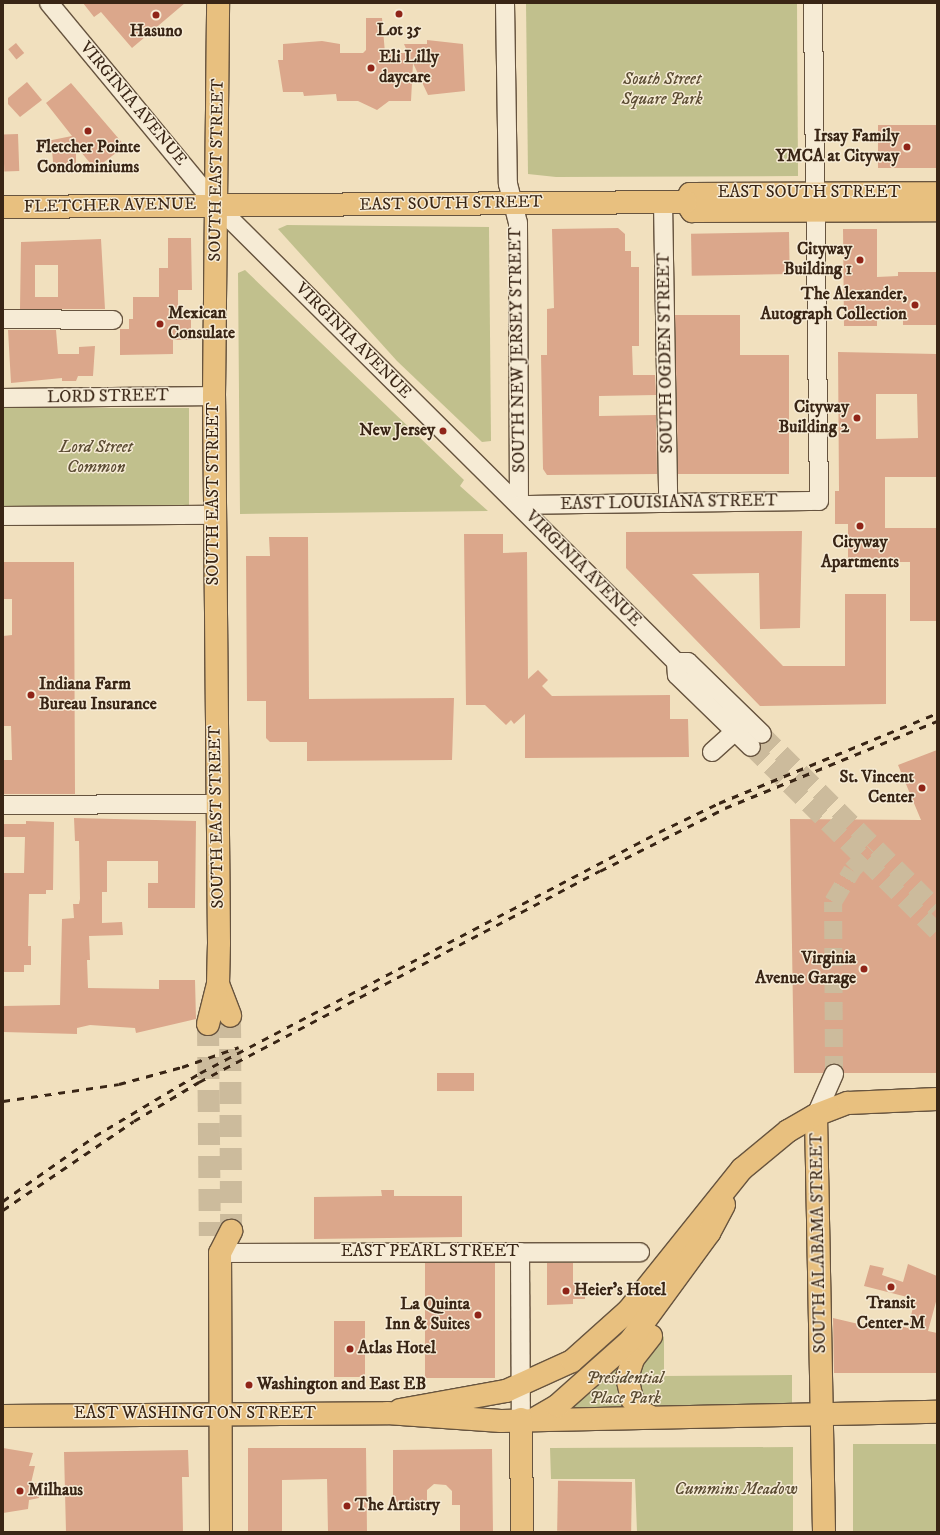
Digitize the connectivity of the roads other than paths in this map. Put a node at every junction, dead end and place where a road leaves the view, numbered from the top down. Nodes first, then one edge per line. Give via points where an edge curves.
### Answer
1 (49, 3) edge
2 (218, 3) edge
3 (505, 3) edge
4 (813, 3) edge
5 (937, 193) edge
6 (663, 202) junction
7 (816, 202) junction
8 (513, 203) junction
9 (216, 205) junction
10 (3, 207) edge
11 (937, 210) edge
12 (3, 319) edge
13 (113, 320) dead end
14 (214, 396) junction
15 (3, 398) edge
16 (668, 503) junction
17 (518, 505) junction
18 (215, 515) junction
19 (3, 516) edge
20 (676, 662) junction
21 (735, 731) junction
22 (712, 752) dead end
23 (218, 804) junction
24 (3, 805) edge
25 (218, 984) junction
26 (230, 1016) tunnel mouth
27 (208, 1024) tunnel mouth
28 (834, 1074) tunnel mouth
29 (937, 1099) edge
30 (816, 1115) junction
31 (742, 1169) junction
32 (231, 1231) dead end
33 (709, 1233) junction
34 (215, 1244) junction
35 (520, 1252) junction
36 (640, 1252) dead end
37 (520, 1387) junction
38 (937, 1412) edge
39 (219, 1413) junction
40 (387, 1413) junction
41 (3, 1416) edge
42 (823, 1416) junction
43 (651, 1417) junction
44 (520, 1419) junction
45 (221, 1532) edge
46 (522, 1532) edge
47 (824, 1532) edge

1 - 9 street, VIRGINIA AVENUE
2 - 9 main road, SOUTH EAST STREET
3 - 8 street, SOUTH NEW JERSEY STREET via 508,184
4 - 7 street
5 - 7 main road, EAST SOUTH STREET
6 - 7 main road, EAST SOUTH STREET via 686,202 692,211
6 - 8 main road, EAST SOUTH STREET
6 - 16 street, SOUTH OGDEN STREET
7 - 11 main road, EAST SOUTH STREET
7 - 16 street, EAST LOUISIANA STREET via 819,501
8 - 9 main road, EAST SOUTH STREET
8 - 17 street, SOUTH NEW JERSEY STREET via 518,223
9 - 10 main road, FLETCHER AVENUE
9 - 14 main road, SOUTH EAST STREET
9 - 17 street, VIRGINIA AVENUE
12 - 13 street
14 - 15 street, LORD STREET
14 - 18 main road, SOUTH EAST STREET
16 - 17 street, EAST LOUISIANA STREET
17 - 20 street, VIRGINIA AVENUE
18 - 19 street
18 - 23 main road, SOUTH EAST STREET
20 - 21 street, VIRGINIA AVENUE via 677,675
20 - 21 street, VIRGINIA AVENUE via 688,662 756,740
21 - 22 street
23 - 24 street
23 - 25 main road, SOUTH EAST STREET
25 - 26 main road, SOUTH EAST STREET
25 - 27 main road, SOUTH EAST STREET
28 - 30 street, SOUTH ALABAMA STREET
29 - 30 main road via 848,1103
30 - 31 main road via 788,1131
30 - 42 main road, SOUTH ALABAMA STREET
31 - 33 main road
31 - 37 main road, EAST WASHINGTON STREET via 608,1332 565,1366
32 - 34 main road
33 - 43 main road via 704,1252 628,1370 631,1396 642,1412
33 - 44 main road via 630,1340 557,1406 540,1417
34 - 35 street, EAST PEARL STREET
34 - 39 main road
35 - 36 street, EAST PEARL STREET
35 - 37 street
37 - 40 main road, EAST WASHINGTON STREET
37 - 44 street
38 - 42 main road, EAST WASHINGTON STREET
39 - 40 main road, EAST WASHINGTON STREET
39 - 41 main road, EAST WASHINGTON STREET
39 - 45 main road
40 - 44 main road, EAST WASHINGTON STREET via 433,1419
42 - 43 main road, EAST WASHINGTON STREET
42 - 47 main road, SOUTH ALABAMA STREET
43 - 44 main road, EAST WASHINGTON STREET
44 - 46 main road

